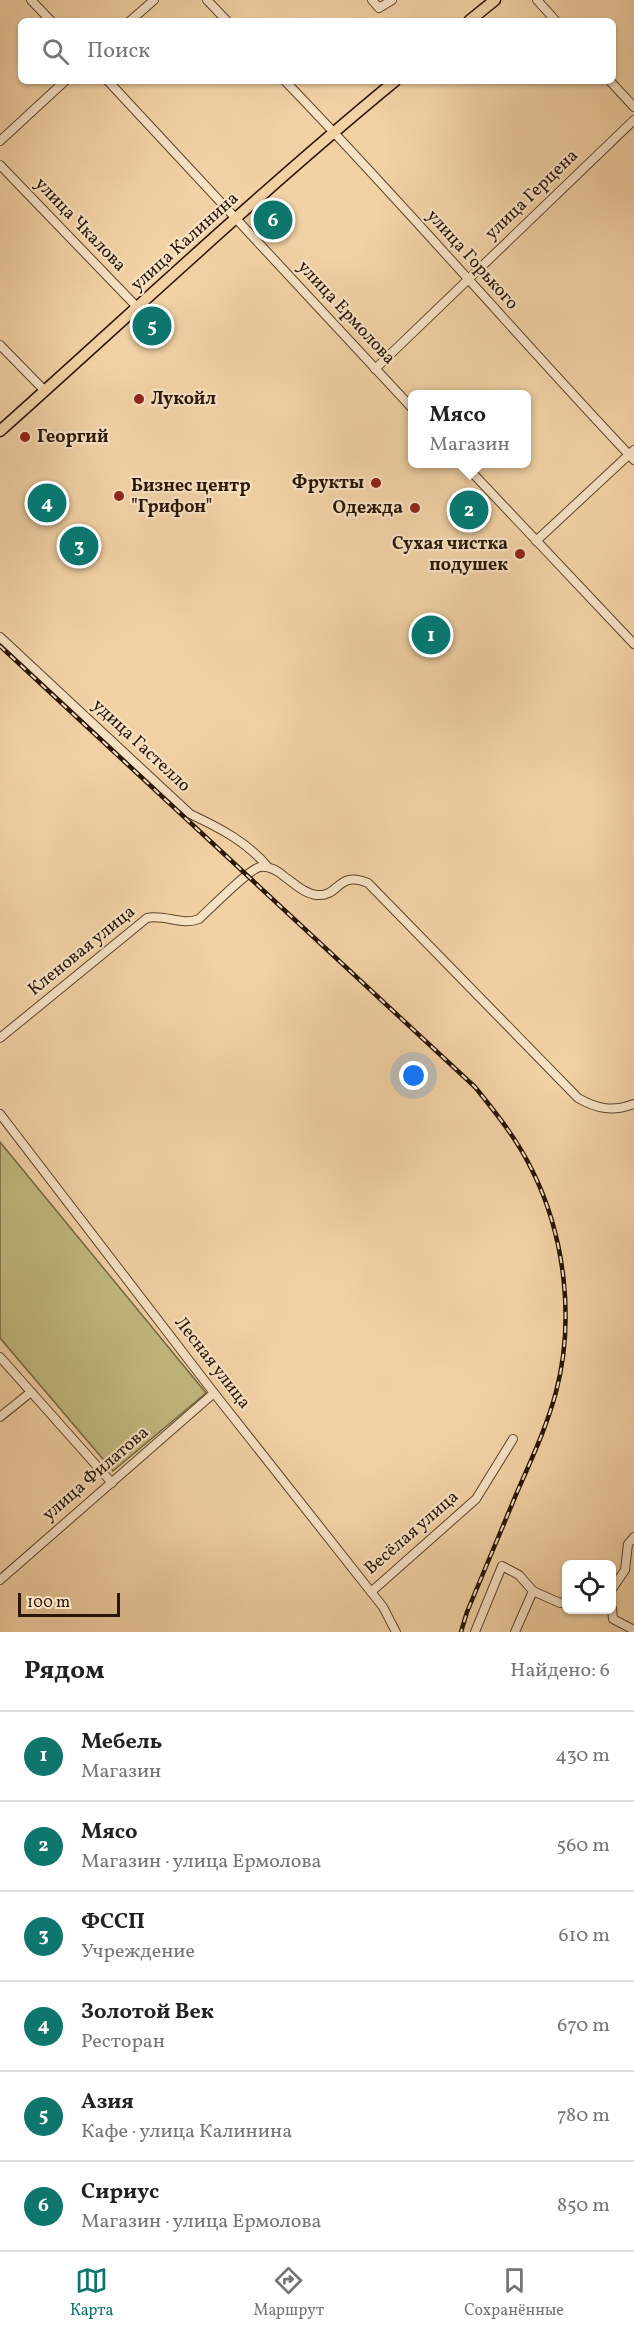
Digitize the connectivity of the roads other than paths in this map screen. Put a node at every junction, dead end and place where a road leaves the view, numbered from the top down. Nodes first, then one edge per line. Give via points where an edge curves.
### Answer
1 (32, 0) edge
2 (154, 0) edge
3 (207, 0) edge
4 (372, 0) edge
5 (392, 0) edge
6 (495, 0) edge
7 (537, 0) edge
8 (48, 18) edge
9 (133, 18) edge
10 (224, 18) edge
11 (473, 18) edge
12 (553, 18) edge
13 (62, 84) edge
14 (111, 84) edge
15 (288, 84) edge
16 (391, 84) edge
17 (613, 84) edge
18 (634, 107) edge
19 (634, 120) edge
20 (334, 131) junction
21 (0, 141) edge
22 (0, 165) edge
23 (236, 218) junction
24 (467, 280) junction
25 (137, 307) junction
26 (0, 345) edge
27 (375, 369) junction
28 (45, 391) junction
29 (408, 404) edge
30 (0, 431) edge
31 (632, 455) edge
32 (468, 468) edge
33 (536, 540) junction
34 (0, 637) edge
35 (634, 644) edge
36 (268, 867) junction
37 (0, 1038) edge
38 (634, 1104) edge
39 (0, 1114) edge
40 (0, 1358) edge
41 (31, 1392) junction
42 (214, 1393) junction
43 (0, 1417) edge
44 (513, 1439) dead end
45 (112, 1483) junction
46 (634, 1537) edge
47 (0, 1580) edge
48 (616, 1583) edge
49 (533, 1591) junction
50 (371, 1592) junction
51 (562, 1602) edge
52 (613, 1614) edge
53 (634, 1630) edge
54 (396, 1632) edge
55 (475, 1632) edge
56 (515, 1632) edge

1 - 8 street
2 - 9 street
3 - 10 street
4 - 5 street via 379,8
6 - 11 main road
7 - 12 street
13 - 21 street
14 - 23 street, улица Ермолова
15 - 20 street, улица Горького
16 - 20 main road, улица Калинина
17 - 18 street
19 - 24 street, улица Герцена
20 - 23 main road, улица Калинина
20 - 24 street, улица Горького
22 - 25 street, улица Чкалова
23 - 25 main road, улица Калинина
23 - 27 street, улица Ермолова
24 - 27 street, улица Герцена
24 - 31 street, улица Горького
25 - 28 main road, улица Калинина
26 - 28 street
27 - 29 street, улица Ермолова
28 - 30 main road, улица Калинина
31 - 33 street
32 - 33 street
33 - 35 street
34 - 36 street, удица Гастелло via 190,814 223,829 255,852
36 - 37 street, Кленовая улица via 254,869 190,923 157,916 147,918
36 - 38 street, удица Гастелло via 316,896 327,895 356,878 368,883 578,1098 600,1109
39 - 42 street, Лесная улица
40 - 41 street
41 - 43 street
41 - 45 street
42 - 45 street, улица Филатова
42 - 50 street, Лесная улица
44 - 50 street, Весёлая улица via 476,1499
45 - 47 street, улица Филатова
46 - 48 street via 628,1544 625,1570
49 - 51 street
49 - 55 street via 519,1575 502,1566
49 - 56 street
50 - 54 street, Лесная улица
52 - 53 street via 613,1619

